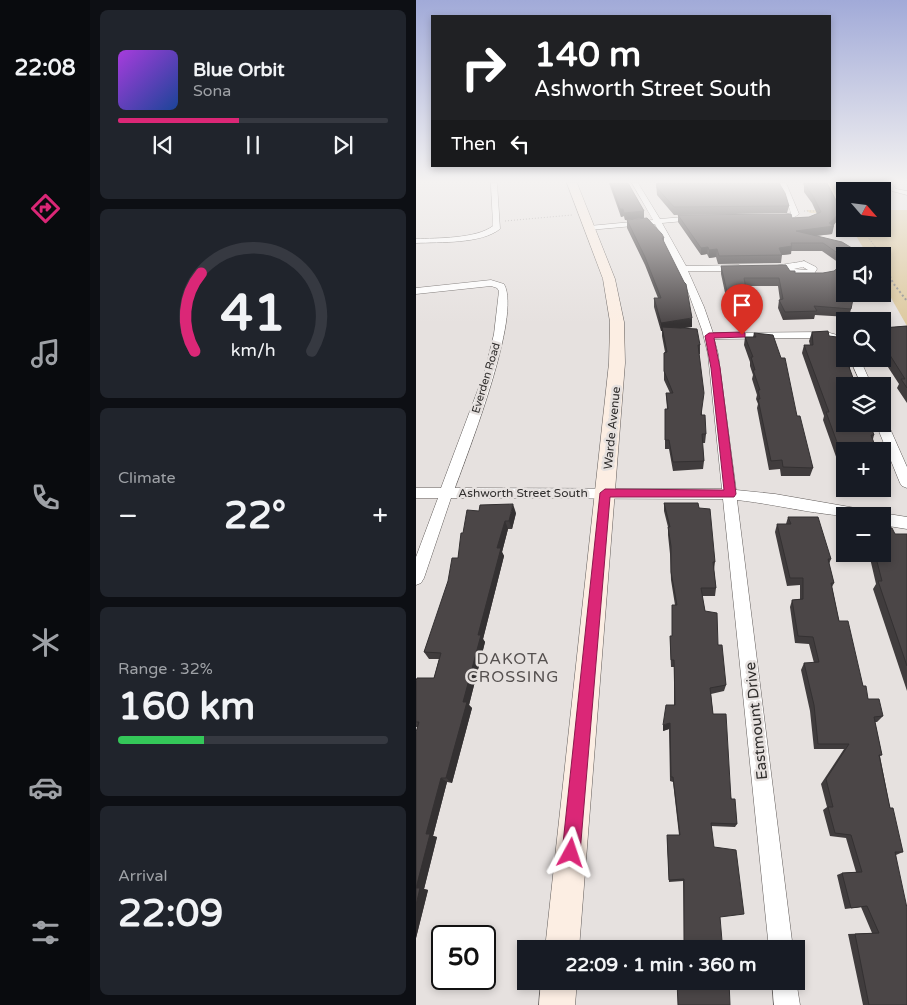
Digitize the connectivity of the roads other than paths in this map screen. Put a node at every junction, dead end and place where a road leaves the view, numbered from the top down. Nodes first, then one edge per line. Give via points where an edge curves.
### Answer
1 (495, 230) edge
2 (590, 230) edge
3 (662, 230) edge
4 (416, 241) edge
5 (746, 268) edge
6 (765, 268) edge
7 (785, 268) edge
8 (685, 270) junction
9 (416, 291) edge
10 (709, 336) junction
11 (836, 338) edge
12 (885, 432) edge
13 (907, 483) edge
14 (416, 493) edge
15 (446, 493) junction
16 (605, 493) junction
17 (730, 494) junction
18 (836, 510) edge
19 (891, 520) edge
20 (907, 523) edge
21 (416, 578) edge
22 (563, 940) edge
23 (779, 940) edge
24 (558, 990) edge
25 (785, 990) edge
26 (557, 1005) edge
27 (786, 1005) edge

1 - 4 street via 488,234
2 - 16 main road, Warde Avenue via 608,278 617,322 616,381
3 - 8 street, Eastmount Drive
5 - 8 street
6 - 7 street
8 - 10 street, Eastmount Drive
9 - 15 street, Everden Road via 488,283 503,288 496,352
10 - 11 street via 826,335
10 - 17 street, Eastmount Drive via 716,368
12 - 13 street
14 - 15 street, Ashworth Street South
15 - 16 street, Ashworth Street South
15 - 21 street
16 - 17 street, Ashworth Street South
16 - 22 main road, Warde Avenue
17 - 18 street, Ashworth Street South
17 - 23 street, Eastmount Drive
19 - 20 street
24 - 26 main road
25 - 27 street

